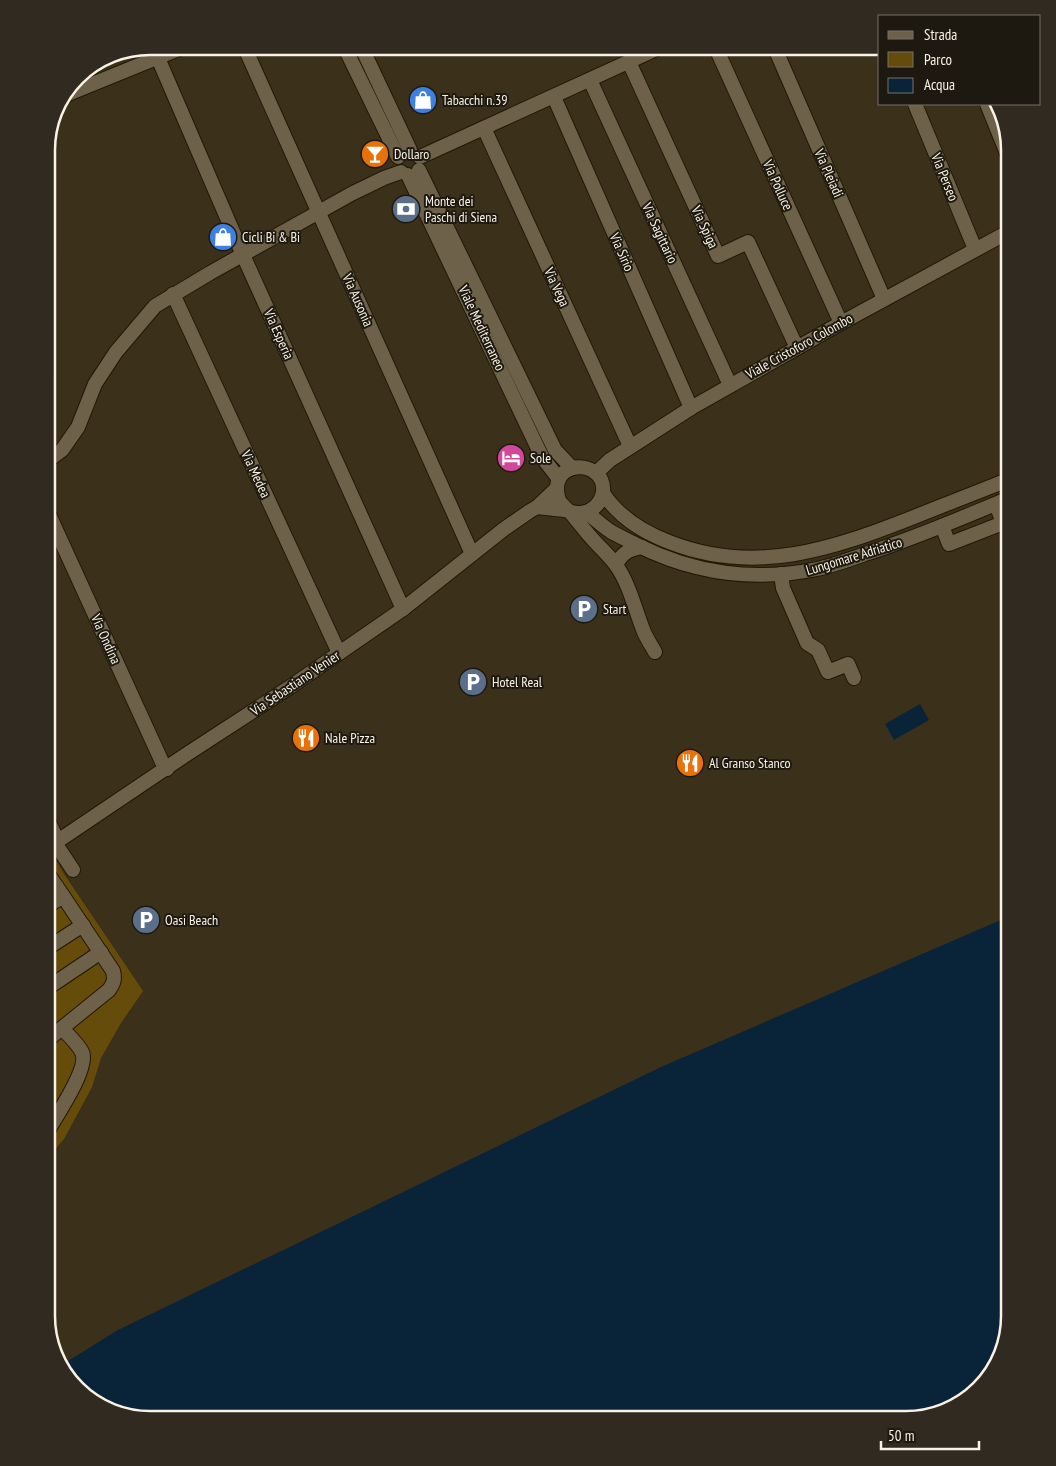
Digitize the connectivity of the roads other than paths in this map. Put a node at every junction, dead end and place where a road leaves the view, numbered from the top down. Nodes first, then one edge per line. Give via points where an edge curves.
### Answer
1 (165, 55) edge
2 (248, 55) edge
3 (349, 55) edge
4 (365, 55) edge
5 (644, 55) edge
6 (719, 55) edge
7 (778, 55) edge
8 (158, 58) junction
9 (629, 62) junction
10 (590, 80) junction
11 (76, 91) edge
12 (554, 97) junction
13 (915, 105) edge
14 (987, 105) edge
15 (484, 128) junction
16 (1000, 136) edge
17 (408, 164) junction
18 (318, 213) junction
19 (1001, 236) edge
20 (975, 249) junction
21 (243, 255) junction
22 (173, 294) junction
23 (884, 299) junction
24 (841, 323) junction
25 (797, 348) junction
26 (730, 385) junction
27 (691, 408) junction
28 (630, 446) junction
29 (55, 455) edge
30 (572, 468) junction
31 (596, 473) junction
32 (1001, 483) edge
33 (558, 484) junction
34 (603, 493) junction
35 (1001, 502) edge
36 (996, 504) junction
37 (537, 507) junction
38 (569, 510) junction
39 (586, 512) junction
40 (1001, 518) edge
41 (1001, 524) edge
42 (942, 526) junction
43 (55, 528) edge
44 (642, 547) junction
45 (472, 554) junction
46 (616, 564) junction
47 (781, 574) junction
48 (403, 608) junction
49 (655, 652) dead end
50 (339, 653) junction
51 (854, 678) dead end
52 (167, 769) junction
53 (55, 844) edge
54 (55, 848) edge
55 (73, 870) dead end
56 (55, 885) edge
57 (63, 896) junction
58 (55, 901) edge
59 (83, 925) junction
60 (55, 944) edge
61 (101, 952) junction
62 (55, 983) edge
63 (62, 1028) junction
64 (55, 1034) edge
65 (55, 1114) edge

1 - 8 street
2 - 18 street, Via Ausonia
3 - 17 street, Viale Mediterraneo
4 - 17 street, Viale Mediterraneo
5 - 9 street
6 - 24 street, Via Polluce
7 - 23 street, Via Pleiadi
8 - 11 street
8 - 21 street, Via Esperia
9 - 10 street
9 - 25 street, Via Spiga via 718,256 748,242
10 - 12 street
10 - 26 street, Via Sagittario
12 - 15 street
12 - 27 street, Via Sirio
13 - 20 street, Via Perseo
14 - 16 street
15 - 17 street
15 - 28 street, Via Vega
17 - 18 street
17 - 30 street, Viale Mediterraneo via 555,450
17 - 33 street, Viale Mediterraneo via 542,457
18 - 21 street
18 - 45 street, Via Ausonia
19 - 20 street, Viale Cristoforo Colombo
20 - 23 street, Viale Cristoforo Colombo
21 - 22 street
21 - 48 street, Via Esperia
22 - 29 street via 156,306 116,352 95,384 78,427
22 - 50 street, Via Medea
23 - 24 street, Viale Cristoforo Colombo
24 - 25 street, Viale Cristoforo Colombo
25 - 26 street, Viale Cristoforo Colombo
26 - 27 street, Viale Cristoforo Colombo
27 - 28 street, Viale Cristoforo Colombo
28 - 31 street, Viale Cristoforo Colombo
30 - 31 street via 584,467
30 - 33 street
31 - 34 street
32 - 34 street, Lungomare Adriatico via 840,545 774,557 716,555 684,548 655,536 623,516
33 - 37 street, Via Sebastiano Venier
33 - 38 street via 557,495
34 - 39 street via 597,505
35 - 36 street, Lungomare Adriatico
36 - 40 street
36 - 42 street, Lungomare Adriatico
37 - 38 street
37 - 45 street, Via Sebastiano Venier
38 - 39 street
38 - 46 street via 592,548
39 - 44 street, Lungomare Adriatico via 611,532
41 - 42 street via 949,544
42 - 47 street, Lungomare Adriatico via 844,562
43 - 52 street, Via Ondina
44 - 46 street via 624,553
44 - 47 street, Lungomare Adriatico via 680,563 714,572
45 - 48 street, Via Sebastiano Venier
46 - 49 street
47 - 51 street via 807,643 818,650 828,672 848,664
48 - 50 street, Via Sebastiano Venier
50 - 52 street, Via Sebastiano Venier
52 - 53 street, Via Sebastiano Venier
54 - 55 street
56 - 57 street
57 - 58 street
57 - 59 street
59 - 60 street
59 - 61 street
61 - 62 street
61 - 63 street via 113,971 113,984
63 - 64 street
63 - 65 street via 82,1053 83,1061 74,1086

